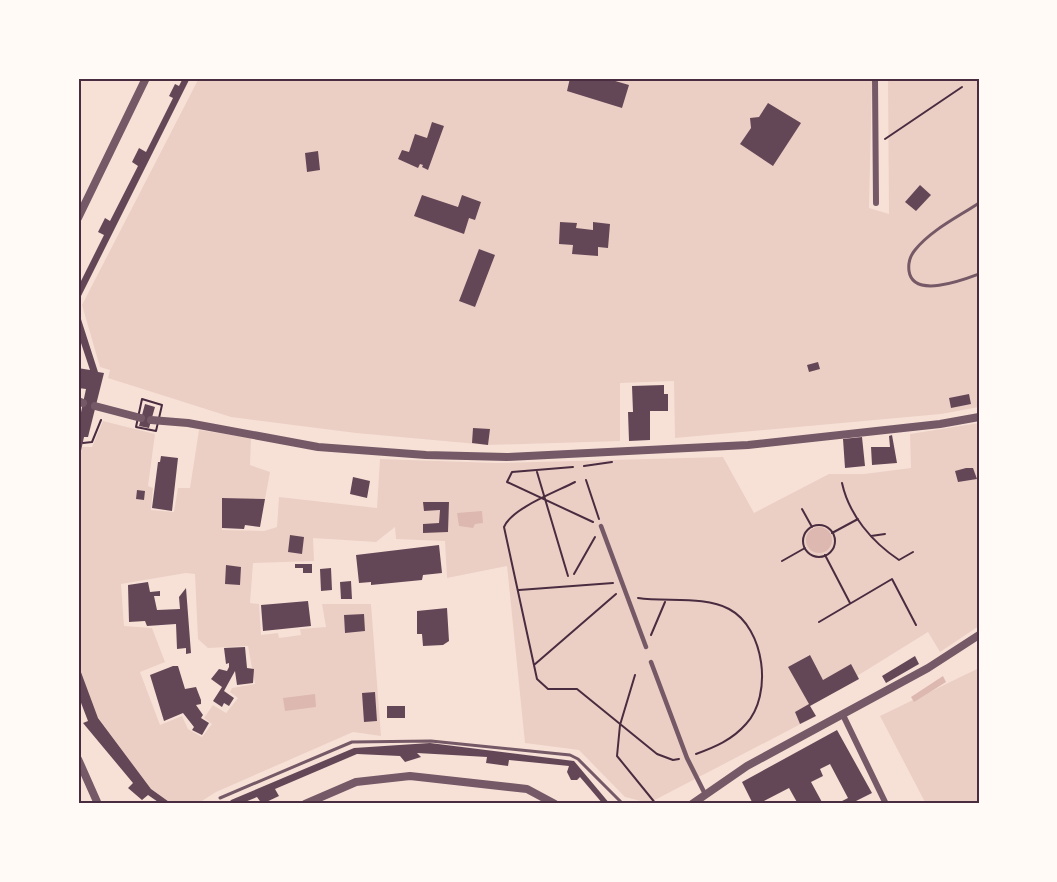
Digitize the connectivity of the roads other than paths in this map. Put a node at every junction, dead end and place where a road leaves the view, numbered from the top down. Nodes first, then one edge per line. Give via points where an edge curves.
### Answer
1 (146, 78) edge
2 (875, 78) edge
3 (964, 78) edge
4 (979, 79) edge
5 (876, 203) dead end
6 (979, 203) edge
7 (78, 218) edge
8 (979, 274) edge
9 (95, 406) dead end
10 (979, 417) edge
11 (141, 418) dead end
12 (151, 420) dead end
13 (601, 526) road end
14 (979, 635) edge
15 (646, 647) road end
16 (651, 662) dead end
17 (843, 715) junction
18 (78, 759) edge
19 (705, 794) junction
20 (220, 798) dead end
21 (98, 804) edge
22 (305, 804) edge
23 (555, 804) edge
24 (623, 804) edge
25 (692, 804) edge
26 (886, 804) edge

1 - 7 street
2 - 5 street
3 - 4 lane
6 - 8 lane via 928,237 909,261 910,275 921,285 936,286
9 - 11 street
10 - 12 street via 748,445 507,457 318,447
13 - 15 street
14 - 17 street
16 - 19 street via 687,758
17 - 19 street via 747,766
17 - 26 street
18 - 21 street
19 - 25 street
20 - 24 lane via 352,742 398,740 570,755
22 - 23 street via 347,784 394,777 527,789

